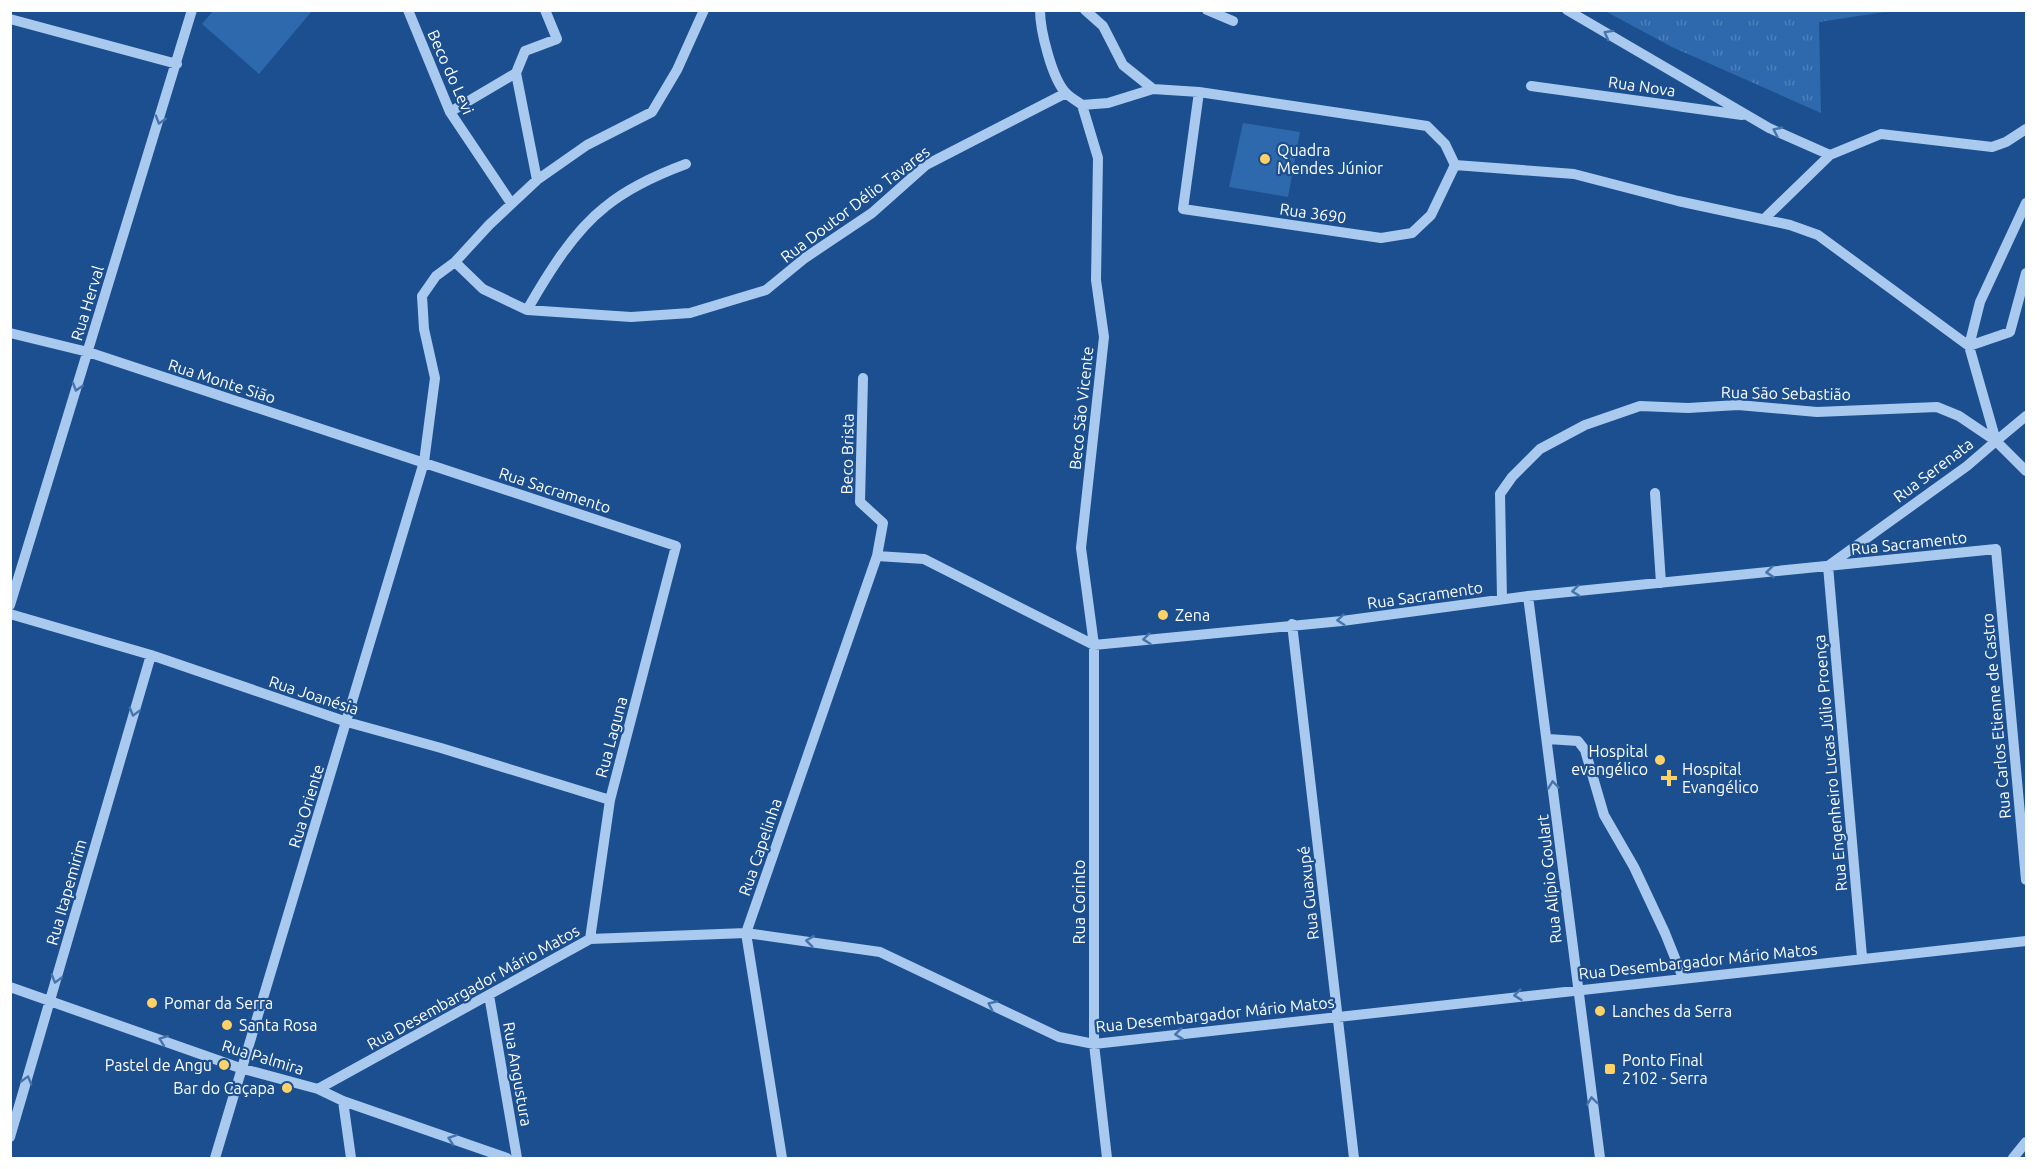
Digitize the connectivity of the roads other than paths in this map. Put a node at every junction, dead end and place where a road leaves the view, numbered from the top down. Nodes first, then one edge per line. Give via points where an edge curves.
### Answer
1 (192, 10) edge
2 (408, 10) edge
3 (545, 10) edge
4 (704, 10) edge
5 (1040, 10) edge
6 (1085, 10) edge
7 (1207, 10) edge
8 (1567, 10) edge
9 (10, 19) edge
10 (1233, 21) dead end
11 (177, 64) junction
12 (516, 73) junction
13 (1531, 86) dead end
14 (1153, 89) junction
15 (1199, 92) junction
16 (1066, 93) junction
17 (1082, 105) junction
18 (450, 112) junction
19 (1748, 116) junction
20 (2026, 129) edge
21 (1830, 155) junction
22 (687, 164) dead end
23 (1455, 165) junction
24 (537, 180) junction
25 (2026, 202) edge
26 (511, 203) junction
27 (1764, 219) junction
28 (455, 262) junction
29 (2026, 273) edge
30 (526, 310) junction
31 (10, 333) edge
32 (1969, 346) junction
33 (88, 352) junction
34 (863, 378) dead end
35 (2026, 416) edge
36 (1996, 441) junction
37 (424, 462) junction
38 (2026, 471) edge
39 (1654, 493) dead end
40 (676, 546) joint
41 (1996, 549) joint
42 (877, 556) junction
43 (1828, 566) junction
44 (1661, 583) junction
45 (1528, 596) junction
46 (1502, 599) junction
47 (10, 605) edge
48 (10, 614) edge
49 (1292, 624) junction
50 (1094, 645) junction
51 (151, 655) junction
52 (347, 722) junction
53 (1548, 739) junction
54 (610, 800) junction
55 (2026, 880) edge
56 (746, 933) junction
57 (590, 939) junction
58 (2026, 941) edge
59 (1862, 957) junction
60 (1683, 978) junction
61 (10, 987) edge
62 (1576, 989) junction
63 (489, 995) junction
64 (50, 999) junction
65 (1336, 1015) junction
66 (1094, 1044) junction
67 (240, 1068) junction
68 (318, 1089) junction
69 (343, 1101) junction
70 (10, 1137) edge
71 (2026, 1142) edge
72 (215, 1158) edge
73 (351, 1158) edge
74 (507, 1158) edge
75 (517, 1158) edge
76 (782, 1158) edge
77 (1107, 1158) edge
78 (1354, 1158) edge
79 (1600, 1158) edge
80 (2013, 1158) edge

1 - 11 street, Rua Herval
2 - 18 street, Beco do Levi
3 - 12 street via 557,39 525,51
4 - 24 street via 677,70 652,112 587,145
5 - 16 street via 1040,25 1058,81
6 - 14 street via 1103,26 1124,65
7 - 10 street
19 -> 8 street
9 - 11 street
11 -> 33 street, Rua Herval
12 - 18 street
12 - 24 street
13 - 19 street, Rua Nova
14 - 15 street
14 - 17 street via 1108,103
15 - 23 street via 1427,126 1445,144
15 - 23 street, Rua 3690 via 1183,209 1381,238 1412,233 1431,215
16 - 17 street
16 - 30 street, Rua Doutor Délio Tavares via 926,165 872,213 766,290 690,313 631,317
17 - 50 street, Beco São Vicente via 1098,158 1096,280 1104,338 1080,548
18 - 26 street, Beco do Levi
21 -> 19 street
20 - 21 street via 1992,147 1881,134
21 - 27 street
22 - 30 street via 658,174 604,207 553,264
23 - 27 street via 1574,174
24 - 26 street
25 - 32 street, Rua Serenata via 1980,302
26 - 28 street
27 - 32 street via 1818,235
28 - 30 street, Rua Doutor Délio Tavares via 483,290
28 - 37 street, Rua Oriente via 436,276 422,296 424,329 435,378
29 - 32 street via 2010,332
31 - 33 street, Rua Monte Sião
32 - 36 street, Rua Serenata
33 - 37 street, Rua Monte Sião
33 -> 47 street, Rua Herval
34 - 42 street, Beco Brista via 860,502 883,523
35 - 36 street
36 - 38 street, Rua São Sebastião
36 - 43 street, Rua Serenata
36 - 46 street, Rua São Sebastião via 1959,416 1936,407 1817,412 1738,405 1640,406 1586,425 1540,449 1512,477 1500,494
37 - 40 street, Rua Sacramento
37 - 52 street, Rua Oriente
39 - 44 street
40 - 54 street, Rua Laguna
41 - 43 street, Rua Sacramento
41 - 55 street, Rua Carlos Etienne de Castro
42 - 50 street via 924,559
42 - 56 street, Rua Capelinha
43 -> 44 street, Rua Sacramento
43 - 59 street, Rua Engenheiro Lucas Júlio Proença
44 -> 45 street, Rua Sacramento
45 - 46 street, Rua Sacramento
45 - 53 street, Rua Alípio Goulart
46 -> 49 street, Rua Sacramento
48 - 51 street, Rua Joanésia
49 -> 50 street, Rua Sacramento
49 - 65 street, Rua Guaxupé
50 - 66 street, Rua Corinto
51 - 52 street, Rua Joanésia
51 -> 64 street, Rua Itapemirim
52 - 54 street, Rua Joanésia
52 - 67 street, Rua Oriente
53 - 60 street via 1578,741 1585,750 1604,815 1661,923
62 -> 53 street, Rua Alípio Goulart
54 - 57 street, Rua Laguna
56 - 57 street, Rua Desembargador Mário Matos
66 -> 56 street, Rua Desembargador Mário Matos via 1059,1037 880,952
56 - 76 street, Rua Capelinha
57 - 63 street, Rua Desembargador Mário Matos
58 - 59 street, Rua Desembargador Mário Matos
59 - 60 street, Rua Desembargador Mário Matos
60 - 62 street, Rua Desembargador Mário Matos
61 - 64 street, Rua Palmira
62 -> 65 street, Rua Desembargador Mário Matos
79 -> 62 street, Rua Alípio Goulart
63 - 68 street, Rua Desembargador Mário Matos
63 - 75 street, Rua Angustura
67 -> 64 street, Rua Palmira
70 -> 64 street, Rua Itapemirim
65 -> 66 street, Rua Desembargador Mário Matos
65 - 78 street, Rua Guaxupé
66 - 77 street, Rua Corinto
67 - 68 street, Rua Palmira
67 - 72 street, Rua Oriente
68 - 69 street, Rua Palmira
69 - 73 street
74 -> 69 street, Rua Palmira
71 - 80 street

